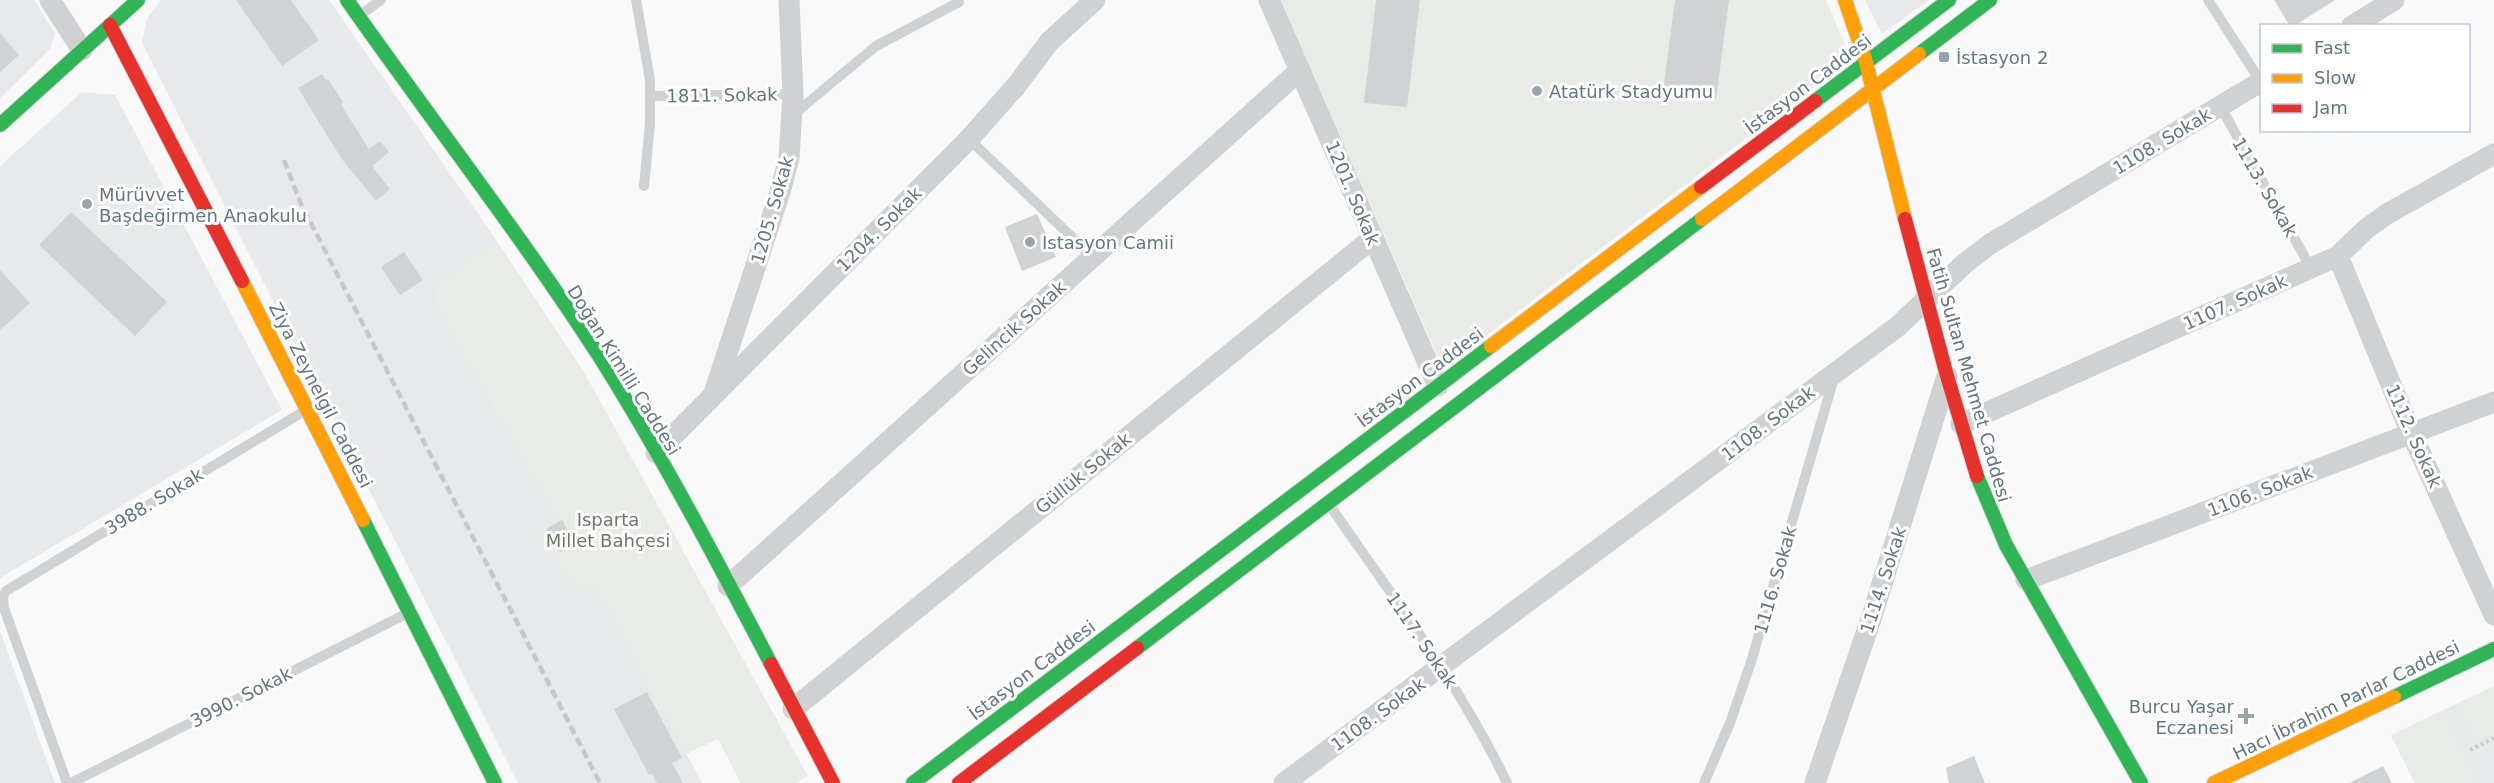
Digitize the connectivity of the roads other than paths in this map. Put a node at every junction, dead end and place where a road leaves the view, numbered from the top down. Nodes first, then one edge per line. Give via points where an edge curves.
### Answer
1 (50, 0) edge
2 (138, 0) edge
3 (347, 0) edge
4 (381, 0) edge
5 (636, 0) edge
6 (789, 0) edge
7 (1095, 0) edge
8 (1269, 0) edge
9 (1845, 0) edge
10 (1949, 0) edge
11 (1990, 0) edge
12 (2208, 0) edge
13 (2394, 0) edge
14 (959, 2) dead end
15 (359, 16) junction
16 (2355, 24) edge
17 (110, 26) junction
18 (82, 50) junction
19 (1866, 62) junction
20 (1300, 70) junction
21 (2260, 79) edge
22 (2260, 82) edge
23 (1872, 88) junction
24 (793, 94) junction
25 (651, 96) junction
26 (2220, 106) junction
27 (793, 115) junction
28 (0, 125) edge
29 (969, 139) junction
30 (2494, 154) edge
31 (644, 186) dead end
32 (1373, 238) junction
33 (2337, 256) junction
34 (1093, 257) junction
35 (2311, 268) junction
36 (1927, 301) junction
37 (1835, 373) junction
38 (1947, 376) junction
39 (1438, 386) junction
40 (714, 393) junction
41 (2494, 402) edge
42 (308, 409) junction
43 (1961, 424) junction
44 (2412, 434) junction
45 (656, 453) junction
46 (1327, 502) junction
47 (2026, 580) junction
48 (728, 586) junction
49 (411, 611) junction
50 (2494, 615) edge
51 (2494, 649) edge
52 (1441, 667) junction
53 (793, 709) junction
54 (69, 783) edge
55 (495, 783) edge
56 (833, 783) edge
57 (913, 783) edge
58 (959, 783) edge
59 (1284, 783) edge
60 (1507, 783) edge
61 (1704, 783) edge
62 (1815, 783) edge
63 (2141, 783) edge
64 (2214, 783) edge

1 - 18 street
2 - 17 main road
3 - 15 main road, Doğan Kimilli Caddesi
4 - 15 lane
5 - 25 lane
6 - 24 street, 1205. Sokak
7 - 29 street, 1204. Sokak via 1061,28 1002,104
8 - 20 street, 1201. Sokak
9 - 19 main road, Fatih Sultan Mehmet Caddesi
10 - 19 main road, İstasyon Caddesi
11 - 23 main road
12 - 21 lane
13 - 16 street
14 - 27 lane via 876,46
15 - 45 main road, Doğan Kimilli Caddesi via 549,283
17 - 18 main road
17 - 42 main road, Ziya Zeynelgil Caddesi
18 - 28 main road
19 - 23 main road, Fatih Sultan Mehmet Caddesi
19 - 39 main road, İstasyon Caddesi
20 - 32 street, 1201. Sokak
20 - 34 street, Gelincik Sokak
22 - 26 street, 1108. Sokak
23 - 36 main road, Fatih Sultan Mehmet Caddesi
23 - 46 main road
24 - 25 lane, 1811. Sokak
24 - 27 street, 1205. Sokak
25 - 31 lane
26 - 35 lane, 1113. Sokak
26 - 36 street, 1108. Sokak via 1990,244
27 - 40 street, 1205. Sokak via 789,158 780,192
29 - 34 lane
29 - 40 street, 1204. Sokak
30 - 33 street, 1107. Sokak via 2387,214
32 - 39 street, 1201. Sokak
32 - 53 street, Güllük Sokak
33 - 35 street, 1107. Sokak
33 - 44 street, 1112. Sokak
34 - 48 street, Gelincik Sokak
35 - 43 street, 1107. Sokak
36 - 37 street, 1108. Sokak
36 - 38 main road, Fatih Sultan Mehmet Caddesi
37 - 52 street, 1108. Sokak
37 - 61 lane, 1116. Sokak via 1751,662 1727,733
38 - 43 main road, Fatih Sultan Mehmet Caddesi
38 - 62 street, 1114. Sokak
39 - 57 main road, İstasyon Caddesi
40 - 45 street, 1204. Sokak
41 - 44 street, 1106. Sokak
42 - 49 main road, Ziya Zeynelgil Caddesi
42 - 54 lane, 3988. Sokak via 11,587 3,596 4,608
43 - 47 main road, Fatih Sultan Mehmet Caddesi via 1991,515
44 - 47 street, 1106. Sokak
44 - 50 street, 1112. Sokak
45 - 48 main road, Doğan Kimilli Caddesi
46 - 52 lane, 1117. Sokak
46 - 58 main road
47 - 63 main road, Fatih Sultan Mehmet Caddesi
48 - 53 main road, Doğan Kimilli Caddesi
49 - 54 lane, 3990. Sokak
49 - 55 main road, Ziya Zeynelgil Caddesi
51 - 64 main road, Hacı İbrahim Parlar Caddesi
52 - 59 street, 1108. Sokak
52 - 60 lane, 1117. Sokak via 1479,727
53 - 56 main road, Doğan Kimilli Caddesi

